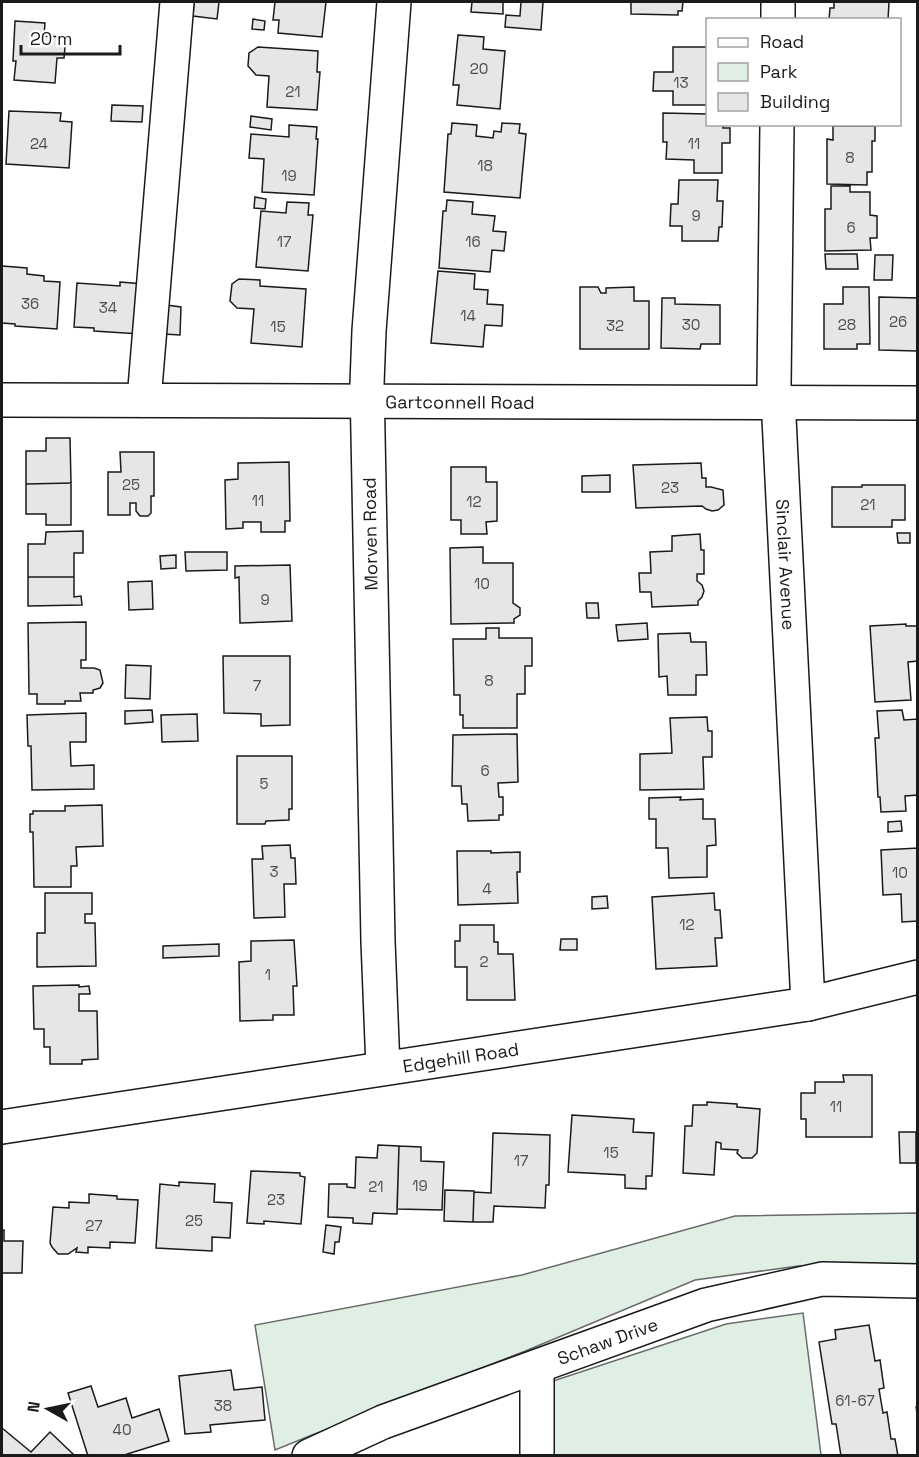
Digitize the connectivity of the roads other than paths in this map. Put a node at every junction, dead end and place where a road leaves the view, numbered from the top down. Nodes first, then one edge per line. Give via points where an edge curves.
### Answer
1 (177, 2) edge
2 (394, 2) edge
3 (778, 2) edge
4 (778, 18) edge
5 (777, 126) edge
6 (2, 400) edge
7 (144, 400) junction
8 (368, 402) junction
9 (777, 402) junction
10 (918, 403) edge
11 (918, 977) edge
12 (808, 1004) junction
13 (383, 1068) junction
14 (2, 1127) edge
15 (918, 1281) edge
16 (537, 1367) junction
17 (309, 1455) edge
18 (537, 1455) edge

1 - 7 street
2 - 8 street, Morven Road via 369,331
3 - 4 street
5 - 9 street, Sinclair Avenue
6 - 7 street, Gartconnell Road
7 - 8 street, Gartconnell Road
8 - 9 street, Gartconnell Road
8 - 13 street, Morven Road
9 - 10 street, Gartconnell Road
9 - 12 street, Sinclair Avenue
11 - 12 street, Edgehill Road
12 - 13 street, Edgehill Road
13 - 14 street, Edgehill Road
15 - 16 street, Schaw Drive via 822,1279 706,1305
16 - 17 street, Schaw Drive via 383,1422
16 - 18 street

